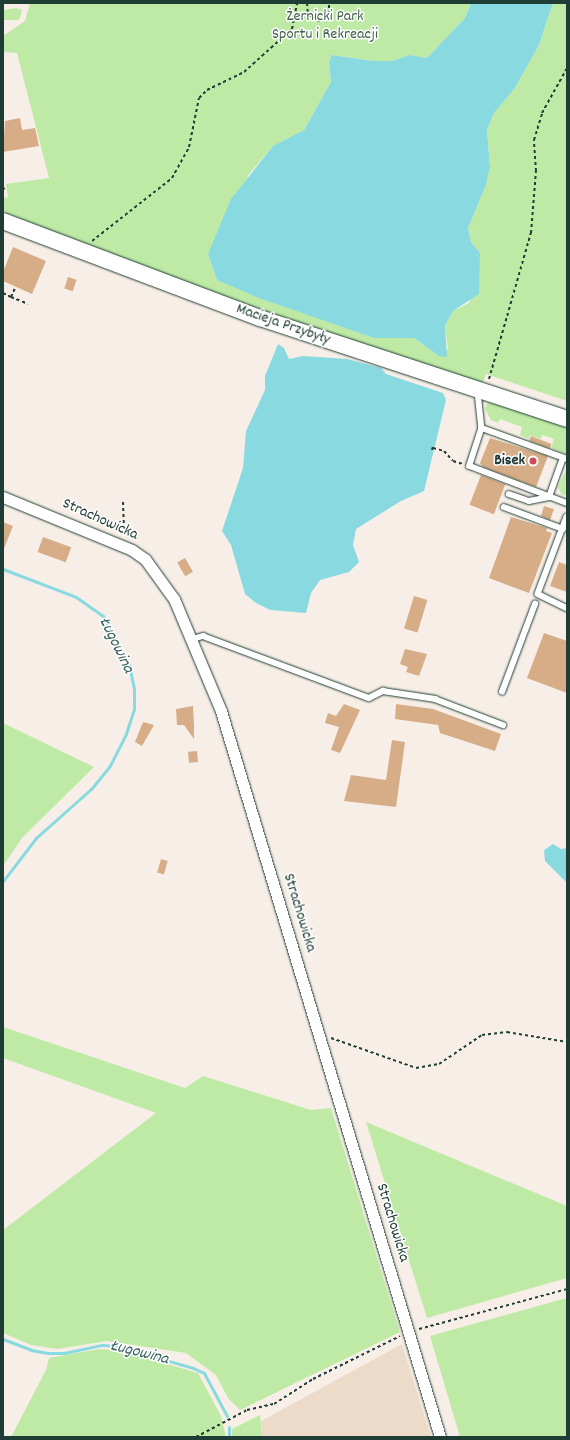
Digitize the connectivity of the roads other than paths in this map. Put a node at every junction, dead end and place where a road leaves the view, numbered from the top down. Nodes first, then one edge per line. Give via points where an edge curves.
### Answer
1 (3, 221) edge
2 (481, 389) junction
3 (567, 419) edge
4 (482, 428) junction
5 (565, 459) edge
6 (509, 494) dead end
7 (3, 497) edge
8 (549, 497) junction
9 (567, 503) edge
10 (504, 507) dead end
11 (567, 517) edge
12 (563, 529) junction
13 (535, 604) dead end
14 (567, 608) edge
15 (190, 640) junction
16 (502, 692) dead end
17 (503, 725) dead end
18 (440, 1437) edge

1 - 2 street, Macieja Przybyły via 260,318
2 - 3 street, Macieja Przybyły
2 - 4 lane
4 - 5 lane
4 - 8 lane via 470,466
5 - 8 lane
6 - 8 lane via 529,501
7 - 15 street, Strachowicka via 121,544 145,559 174,599
8 - 9 lane
10 - 12 lane
11 - 12 lane
12 - 14 lane via 538,594
13 - 16 lane
15 - 17 lane via 203,636 370,698 383,691 435,699
15 - 18 street, Strachowicka via 222,710

